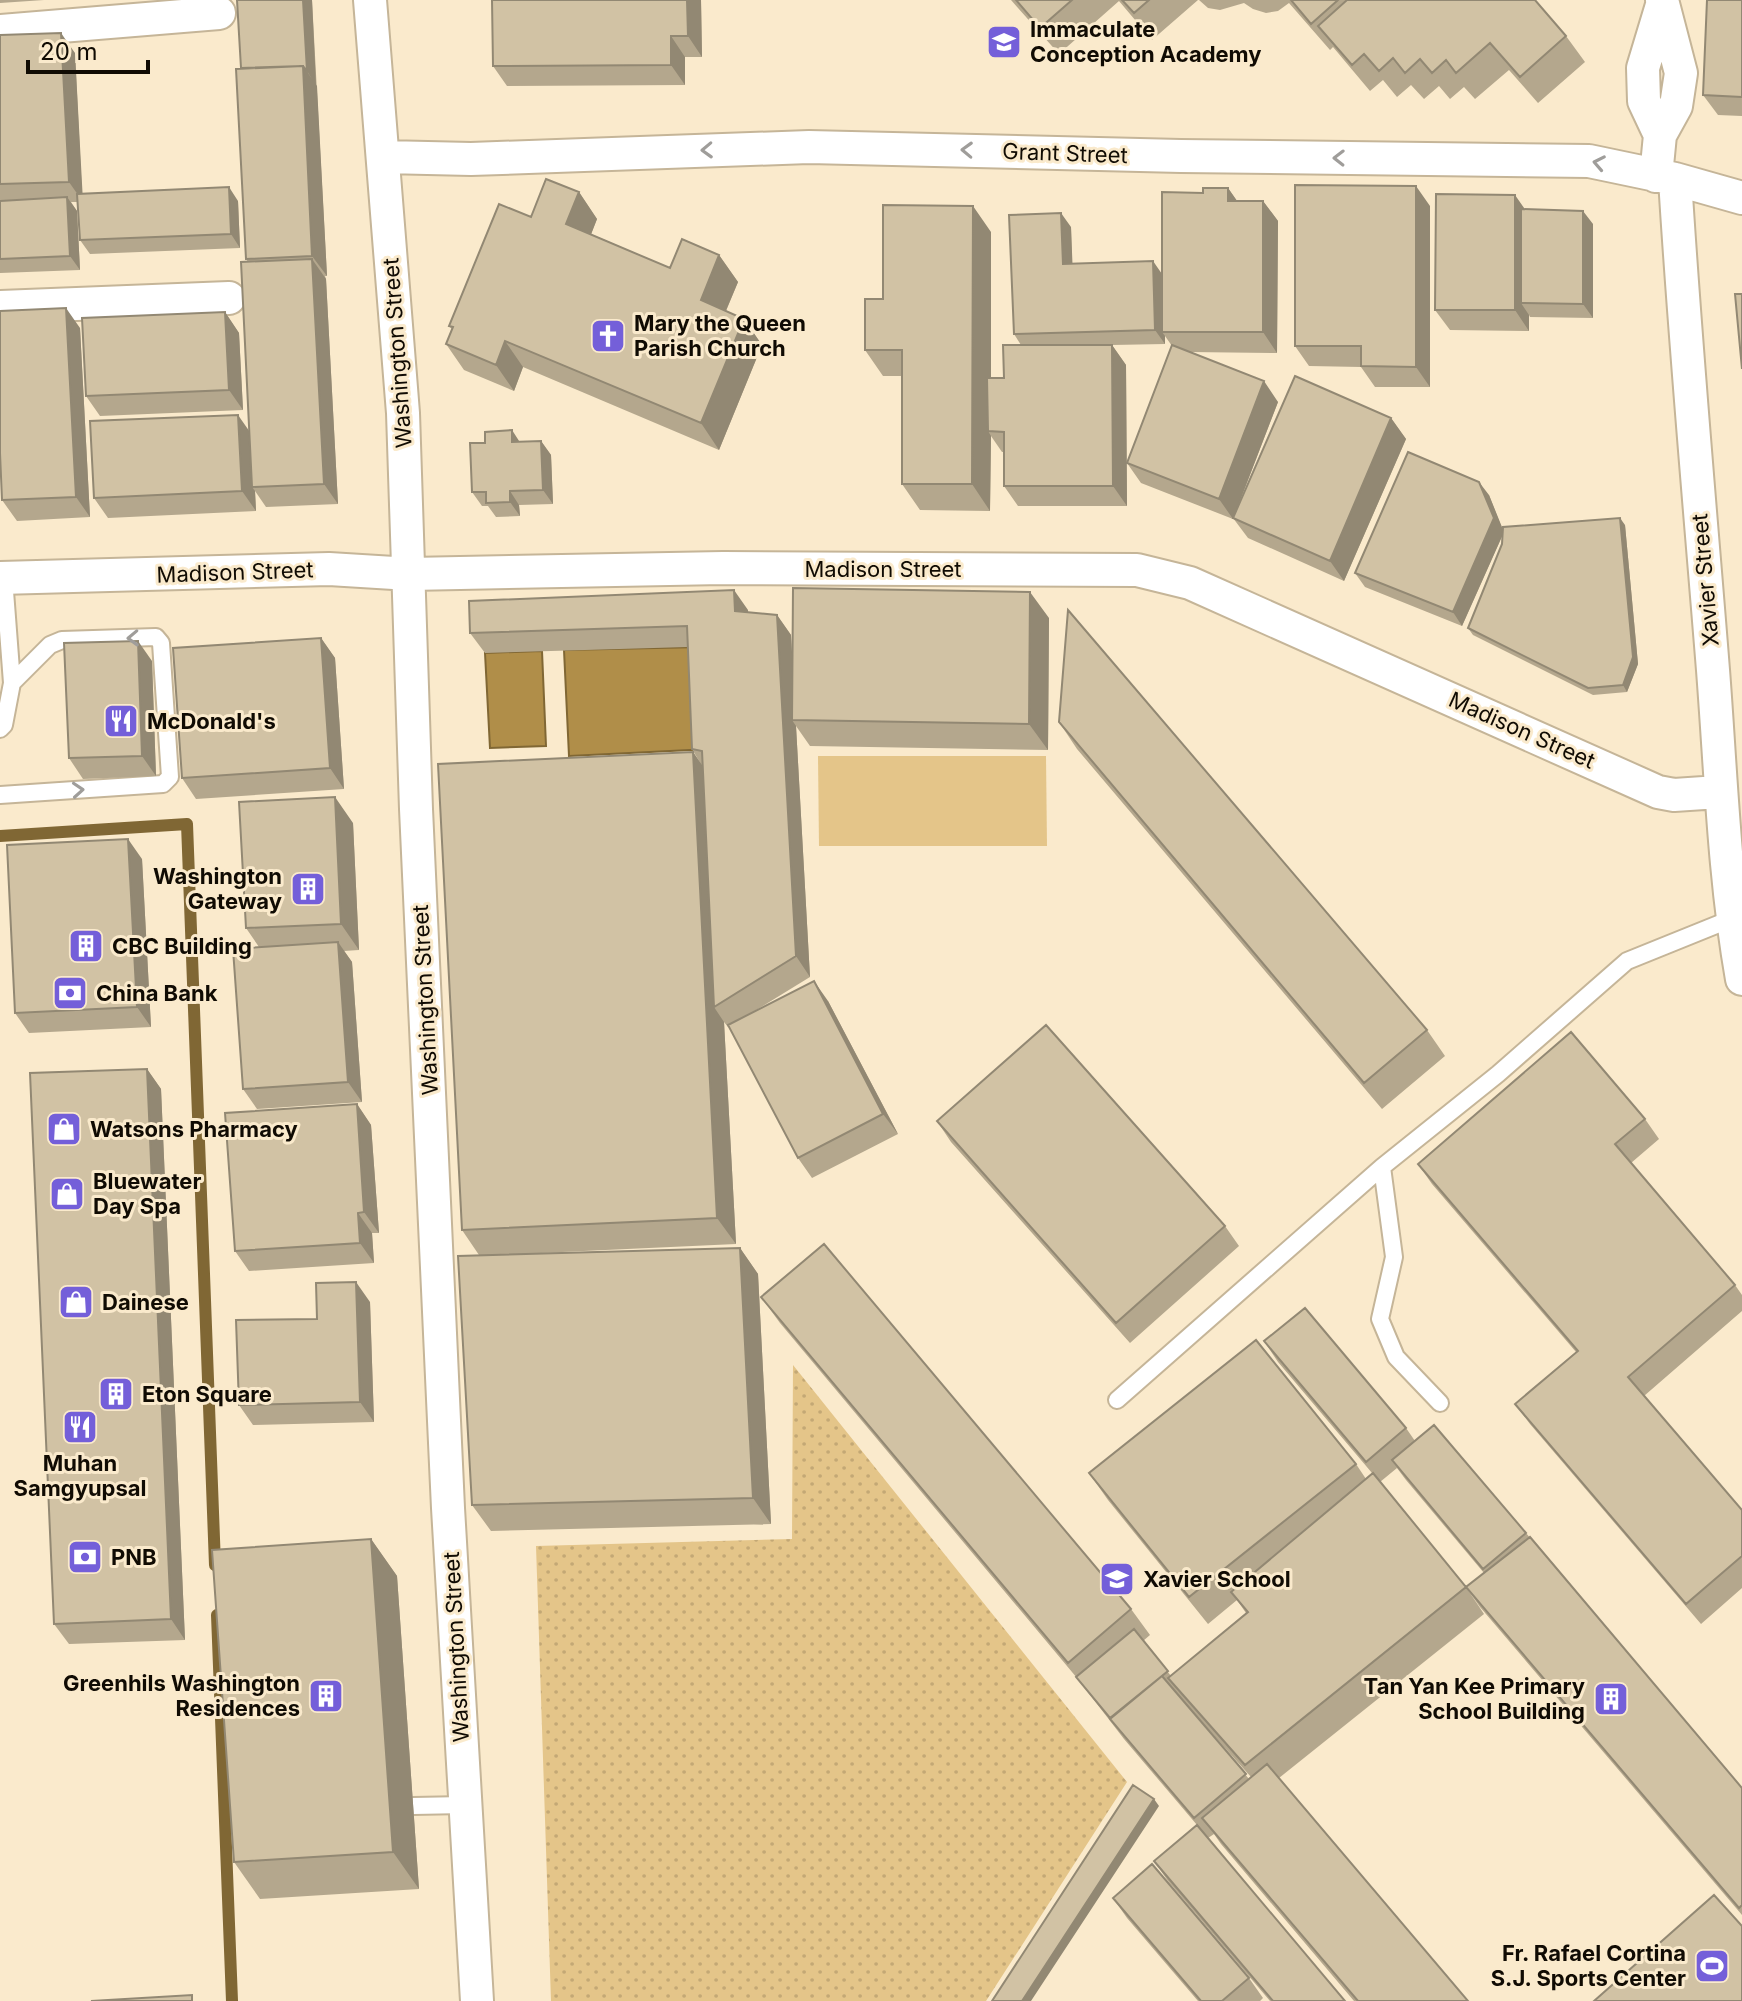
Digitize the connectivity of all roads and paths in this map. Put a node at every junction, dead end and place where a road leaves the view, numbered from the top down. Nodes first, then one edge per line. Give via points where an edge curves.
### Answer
1 (370, 0) edge
2 (1662, 3) edge
3 (219, 13) dead end
4 (0, 31) edge
5 (384, 157) junction
6 (1666, 178) junction
7 (1742, 198) edge
8 (229, 298) dead end
9 (0, 307) edge
10 (410, 574) junction
11 (2, 578) edge
12 (12, 683) junction
13 (0, 729) edge
14 (1719, 792) junction
15 (0, 795) edge
16 (1731, 919) junction
17 (1742, 979) edge
18 (1382, 1167) junction
19 (1117, 1400) dead end
20 (1440, 1403) dead end
21 (465, 1805) junction
22 (413, 1806) dead end
23 (477, 2001) edge

1 - 5 street, Washington Street
2 - 6 street, Xavier Street via 1643,68 1644,101 1660,135
3 - 4 street
6 -> 5 street, Grant Street via 1589,161 856,147
5 - 10 street, Washington Street
6 - 7 street, Grant Street
6 - 14 street, Xavier Street
8 - 9 street
10 - 11 street, Madison Street via 329,569
10 - 14 street, Madison Street via 723,568 1137,570 1190,583 1658,792
10 - 21 street, Washington Street via 416,809
11 - 12 lane
12 - 13 lane
15 -> 12 lane via 163,784 170,777 161,643 156,637 62,640 50,645
14 - 16 street, Xavier Street
16 - 17 street, Xavier Street
16 - 18 lane via 1627,961
18 - 19 lane
18 - 20 lane via 1394,1257 1380,1319 1396,1357
21 - 22 lane
21 - 23 street, Washington Street

